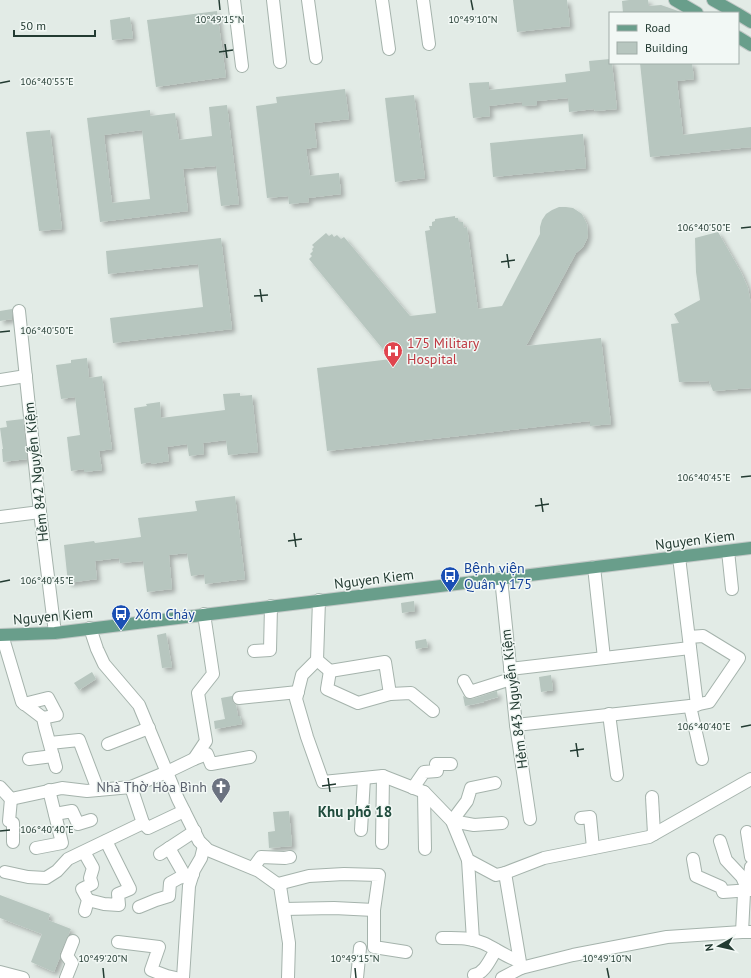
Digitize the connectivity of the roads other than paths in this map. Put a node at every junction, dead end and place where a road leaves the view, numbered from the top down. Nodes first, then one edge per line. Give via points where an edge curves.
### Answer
1 (234, 0) edge
2 (272, 0) edge
3 (308, 0) edge
4 (382, 0) edge
5 (423, 0) edge
6 (675, 0) edge
7 (713, 0) edge
8 (695, 12) edge
9 (734, 12) edge
10 (739, 15) edge
11 (751, 22) edge
12 (739, 38) edge
13 (429, 44) dead end
14 (751, 45) edge
15 (389, 49) dead end
16 (316, 58) dead end
17 (280, 62) dead end
18 (242, 66) dead end
19 (19, 310) dead end
20 (26, 376) junction
21 (0, 380) edge
22 (40, 512) junction
23 (0, 517) edge
24 (751, 548) edge
25 (728, 551) junction
26 (679, 557) junction
27 (594, 567) junction
28 (501, 578) junction
29 (732, 589) dead end
30 (319, 600) junction
31 (271, 606) junction
32 (204, 614) junction
33 (90, 628) junction
34 (55, 632) junction
35 (1, 635) edge
36 (690, 642) junction
37 (254, 651) dead end
38 (604, 658) junction
39 (316, 660) junction
40 (330, 671) junction
41 (511, 674) junction
42 (464, 681) dead end
43 (298, 692) junction
44 (390, 694) junction
45 (239, 698) dead end
46 (24, 704) junction
47 (694, 705) junction
48 (433, 711) dead end
49 (609, 714) junction
50 (44, 718) junction
51 (516, 725) junction
52 (149, 728) junction
53 (50, 743) junction
54 (108, 744) dead end
55 (250, 757) dead end
56 (29, 758) dead end
57 (194, 759) junction
58 (702, 759) dead end
59 (451, 764) dead end
60 (167, 772) junction
61 (617, 775) dead end
62 (383, 776) junction
63 (364, 778) junction
64 (751, 779) edge
65 (496, 784) dead end
66 (0, 787) edge
67 (131, 788) junction
68 (49, 790) junction
69 (98, 790) junction
70 (418, 790) junction
71 (652, 797) dead end
72 (11, 799) junction
73 (184, 811) junction
74 (55, 814) junction
75 (581, 818) dead end
76 (530, 819) dead end
77 (90, 820) dead end
78 (452, 821) junction
79 (143, 823) junction
80 (502, 823) dead end
81 (361, 830) dead end
82 (195, 832) junction
83 (747, 832) dead end
84 (654, 834) junction
85 (106, 841) junction
86 (720, 841) dead end
87 (13, 842) dead end
88 (382, 843) dead end
89 (204, 846) junction
90 (36, 848) dead end
91 (593, 848) junction
92 (425, 849) dead end
93 (84, 852) junction
94 (290, 857) dead end
95 (751, 857) edge
96 (693, 859) dead end
97 (468, 860) junction
98 (751, 867) edge
99 (253, 868) junction
100 (4, 872) dead end
101 (505, 873) junction
102 (189, 875) junction
103 (278, 884) junction
104 (749, 890) edge
105 (139, 907) dead end
106 (284, 909) junction
107 (374, 910) junction
108 (746, 932) edge
109 (442, 938) dead end
110 (473, 940) junction
111 (73, 941) dead end
112 (118, 942) dead end
113 (360, 948) dead end
114 (496, 950) junction
115 (406, 952) dead end
116 (520, 964) junction
117 (0, 972) edge
118 (474, 975) dead end
119 (23, 978) edge
120 (66, 978) edge
121 (176, 978) edge
122 (183, 978) edge
123 (288, 978) edge
124 (357, 978) edge
125 (502, 978) edge

1 - 18 street
2 - 17 street
3 - 16 street
4 - 15 street
5 - 13 street
6 - 8 main road
7 - 9 main road
10 - 11 main road
12 - 14 main road
19 - 20 street, Hẻm 842 Nguyễn Kiệm
20 - 21 street
20 - 22 street, Hẻm 842 Nguyễn Kiệm
22 - 23 street
22 - 34 street, Hẻm 842 Nguyễn Kiệm
24 - 25 main road, Nguyen Kiem
25 - 26 main road, Nguyen Kiem
25 - 29 street
26 - 27 main road, Nguyen Kiem
26 - 36 street
27 - 28 main road, Nguyen Kiem
27 - 38 street
28 - 30 main road, Nguyen Kiem
28 - 41 street, Hẻm 843 Nguyễn Kiệm
30 - 31 main road, Nguyen Kiem
30 - 39 street
31 - 32 main road, Nguyen Kiem
31 - 37 street via 270,650
32 - 33 main road, Nguyen Kiem
32 - 57 street via 213,674 198,694 206,741
33 - 34 main road, Nguyen Kiem
33 - 52 street via 104,664 139,705
34 - 35 main road, Nguyen Kiem
35 - 46 street
36 - 38 street
36 - 47 street
36 - 47 street via 703,636 739,658 710,702
38 - 41 street
39 - 40 street
39 - 43 street via 302,675
40 - 44 street via 327,689 358,703
40 - 44 street via 385,662
41 - 42 street via 470,692
41 - 51 street, Hẻm 843 Nguyễn Kiệm
43 - 45 street
43 - 63 street via 296,699 323,782
44 - 48 street via 411,693
46 - 50 street
46 - 50 street via 48,698 57,715
47 - 49 street
47 - 58 street
49 - 51 street
49 - 61 street
50 - 53 street
51 - 76 street, Hẻm 843 Nguyễn Kiệm
52 - 54 street
52 - 60 street
53 - 56 street via 55,761
53 - 69 street via 79,740
55 - 57 street via 210,764 207,754
57 - 60 street
59 - 70 street via 436,764 437,771 424,772
60 - 67 street
60 - 73 street
62 - 63 street
62 - 70 street
62 - 88 street
63 - 81 street
64 - 84 street
65 - 78 street via 471,788 467,801
66 - 72 street
67 - 69 street
67 - 79 street
68 - 69 street
68 - 72 street
68 - 74 street
70 - 78 street
70 - 92 street
71 - 84 street
72 - 87 street via 9,821 13,823
73 - 79 street via 148,828
73 - 82 street
74 - 77 street via 72,811 78,824
74 - 90 street via 62,843
75 - 91 street via 590,817
78 - 80 street via 474,826
78 - 97 street
79 - 85 street
82 - 89 street
82 - 102 street via 165,851
83 - 95 street
84 - 91 street
85 - 93 street
85 - 93 street via 130,889 118,894 119,905 86,906 82,889 92,884 90,878 93,868
86 - 104 street via 726,860 742,877
89 - 99 street via 208,850
89 - 102 street via 201,858
91 - 101 street via 544,858
93 - 100 street via 68,859 46,878
94 - 99 street via 261,857
96 - 104 street via 696,876 721,887 723,892
97 - 101 street via 496,875
97 - 110 street
98 - 104 street
99 - 103 street
101 - 116 street
102 - 105 street via 170,883 169,896
102 - 122 street
103 - 106 street
103 - 107 street via 309,876 379,875
104 - 108 street via 744,893
106 - 107 street
106 - 123 street via 289,943
107 - 115 street via 374,947
108 - 116 street via 667,937
109 - 110 street
110 - 114 street
111 - 120 street via 67,956 72,964
112 - 121 street via 159,947 151,970
113 - 124 street
114 - 116 street
114 - 118 street via 483,971
116 - 125 street
117 - 119 street

